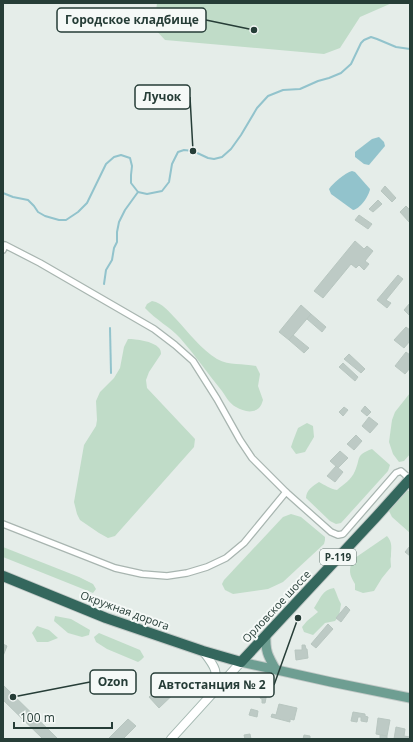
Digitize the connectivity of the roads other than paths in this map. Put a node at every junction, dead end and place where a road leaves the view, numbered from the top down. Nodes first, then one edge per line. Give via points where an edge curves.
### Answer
1 (3, 250) edge
2 (410, 479) edge
3 (286, 492) junction
4 (3, 524) edge
5 (3, 576) edge
6 (266, 635) junction
7 (203, 651) junction
8 (241, 662) junction
9 (276, 670) junction
10 (214, 692) junction
11 (410, 698) edge
12 (171, 739) edge

1 - 3 street via 5,245 40,262 154,329 175,345 193,361 252,458
2 - 3 street via 402,472 396,473 342,534 338,535 331,532
2 - 6 highway, Орловское шоссе / Р-119
3 - 4 street via 244,543 226,558 207,568 167,576 115,568
5 - 7 highway, Окружная дорога via 106,618
6 - 8 highway, Орловское шоссе / Р-119
6 - 9 main road via 268,657
7 - 8 highway, Окружная дорога
7 - 10 main road via 216,671
8 - 9 main road
8 - 10 main road
9 - 11 main road
10 - 12 main road

